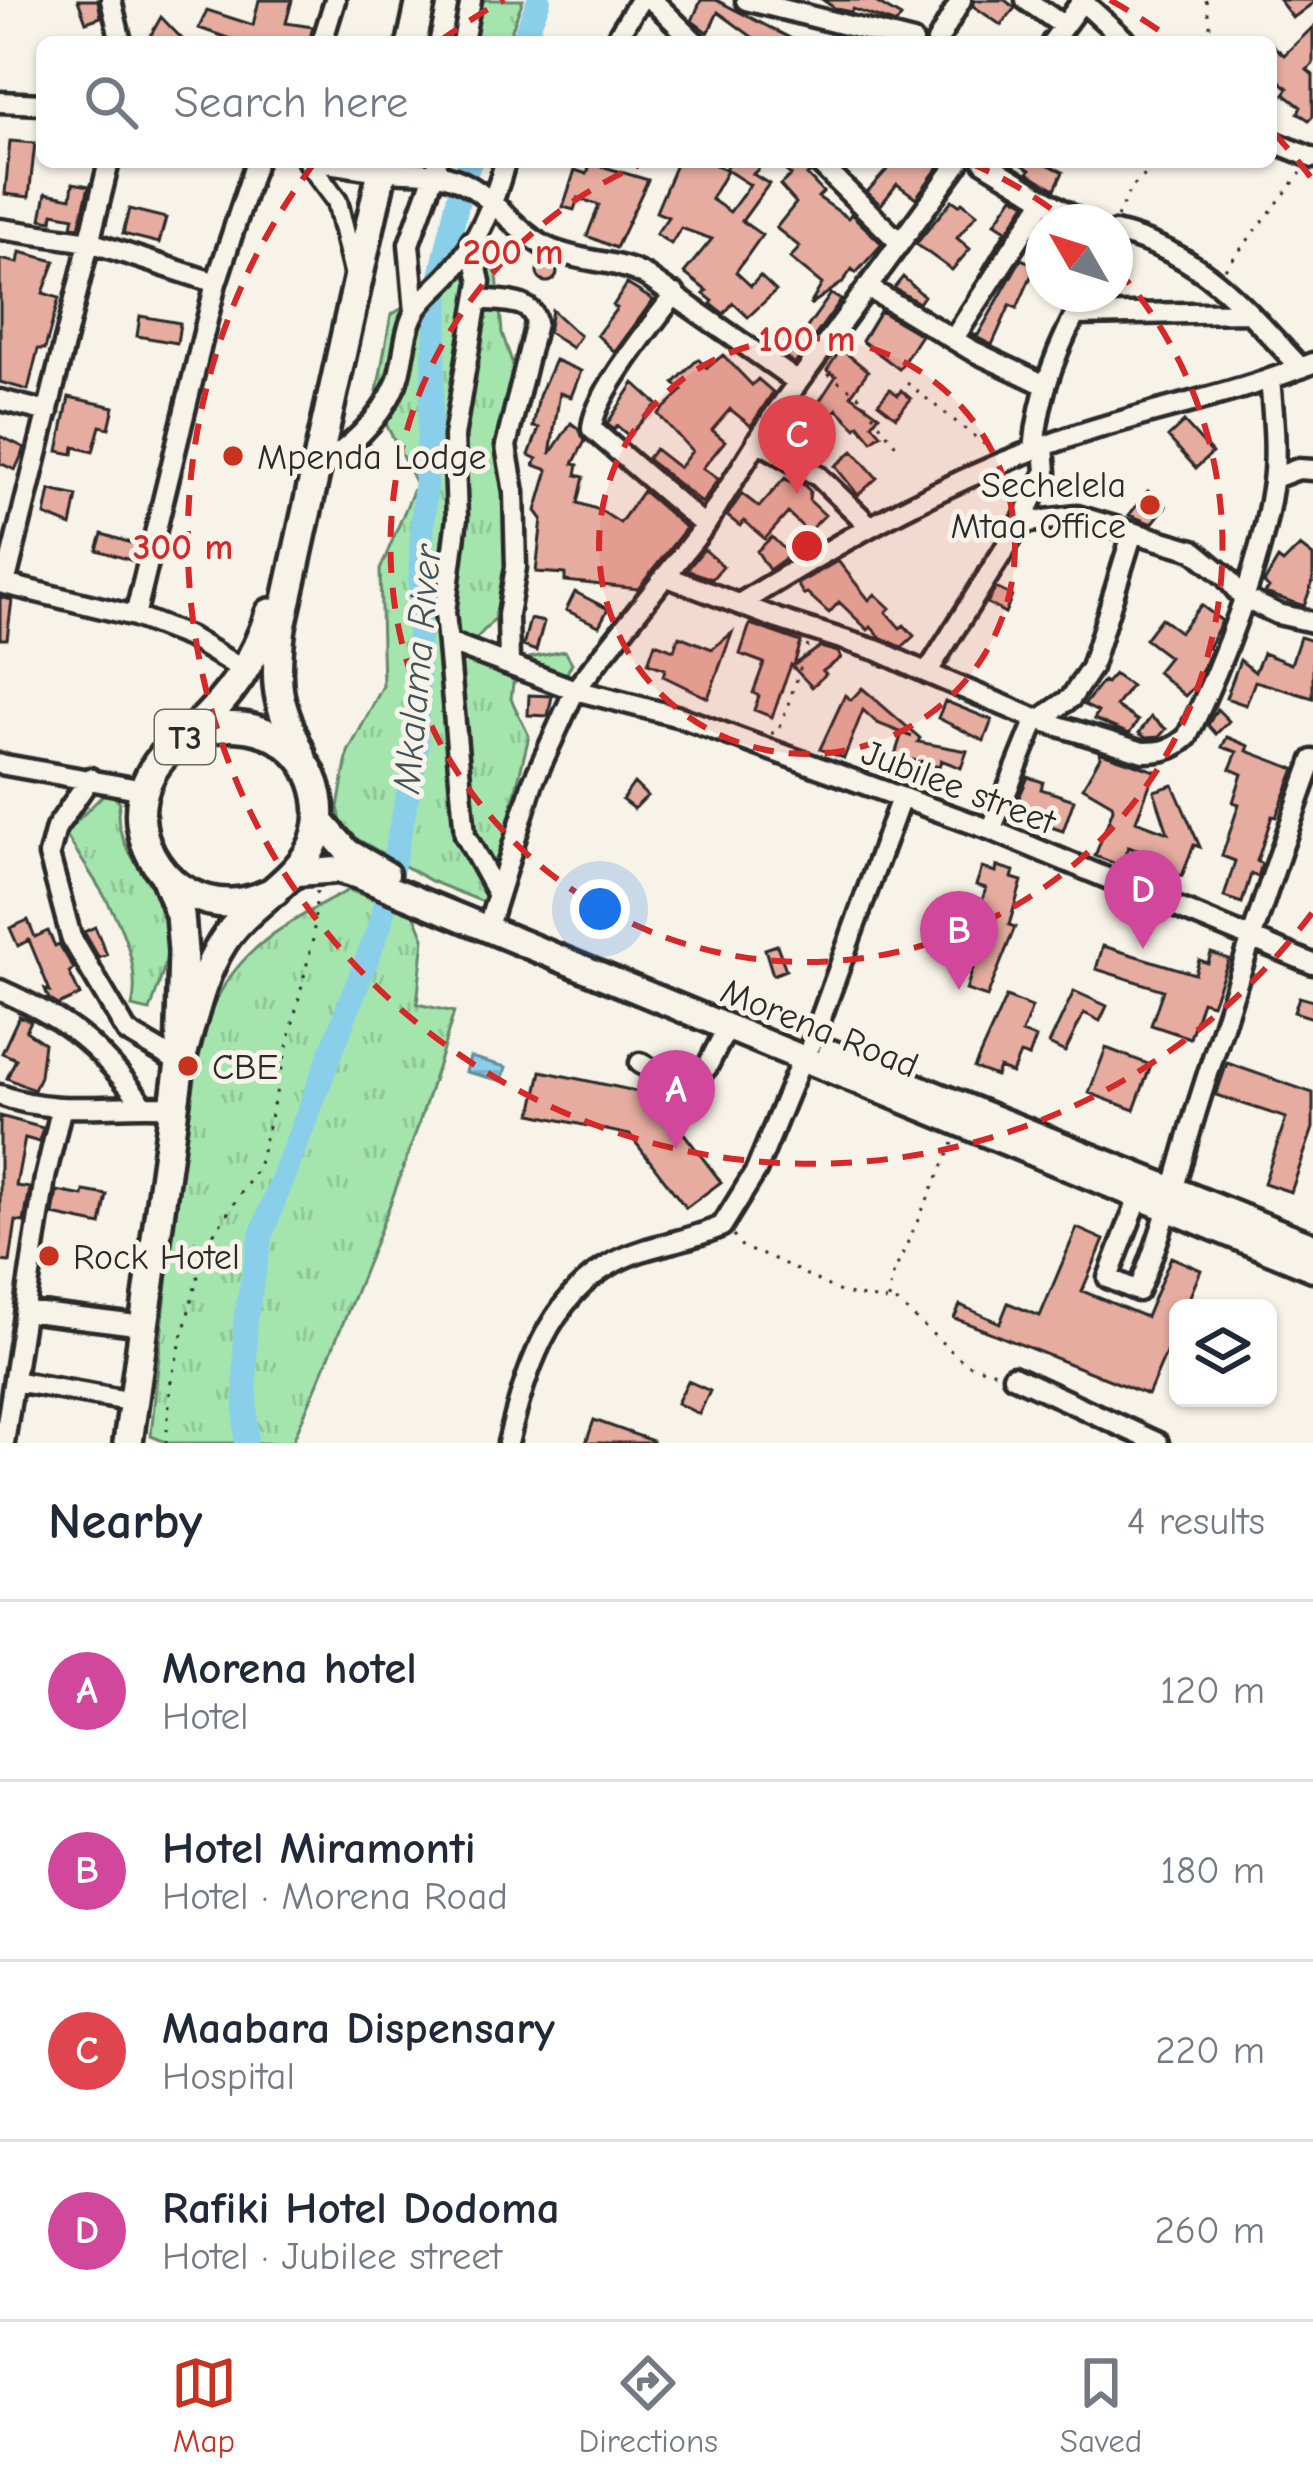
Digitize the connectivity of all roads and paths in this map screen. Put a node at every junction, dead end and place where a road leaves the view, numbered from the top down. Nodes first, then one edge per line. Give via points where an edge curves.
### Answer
1 (111, 0) edge
2 (335, 0) edge
3 (421, 0) edge
4 (472, 0) edge
5 (640, 0) edge
6 (652, 0) edge
7 (746, 0) edge
8 (961, 0) edge
9 (1026, 0) edge
10 (1083, 0) edge
11 (1206, 0) edge
12 (1058, 34) edge
13 (120, 36) edge
14 (324, 36) edge
15 (413, 36) edge
16 (464, 36) edge
17 (618, 36) edge
18 (689, 36) edge
19 (890, 36) edge
20 (940, 36) edge
21 (1121, 36) edge
22 (1208, 36) edge
23 (0, 102) edge
24 (36, 104) edge
25 (1277, 143) edge
26 (1312, 155) edge
27 (108, 168) edge
28 (254, 168) edge
29 (313, 168) edge
30 (383, 168) edge
31 (437, 168) edge
32 (439, 168) edge
33 (504, 168) edge
34 (824, 168) edge
35 (954, 168) edge
36 (993, 168) edge
37 (1152, 168) edge
38 (1044, 200) junction
39 (495, 202) junction
40 (1051, 204) edge
41 (1123, 204) edge
42 (0, 229) edge
43 (1133, 239) edge
44 (471, 241) junction
45 (89, 242) junction
46 (899, 242) junction
47 (1217, 280) junction
48 (357, 282) junction
49 (216, 283) junction
50 (867, 286) junction
51 (674, 294) junction
52 (478, 299) junction
53 (416, 312) junction
54 (1077, 312) edge
55 (1247, 312) junction
56 (1075, 315) junction
57 (954, 338) junction
58 (812, 362) junction
59 (1307, 366) edge
60 (1270, 380) junction
61 (797, 382) junction
62 (907, 383) dead end
63 (1045, 385) junction
64 (0, 400) edge
65 (48, 412) junction
66 (757, 441) junction
67 (1039, 448) junction
68 (900, 451) dead end
69 (1003, 461) junction
70 (1313, 470) edge
71 (313, 478) junction
72 (1274, 478) junction
73 (1039, 491) junction
74 (1077, 516) junction
75 (1021, 523) junction
76 (869, 525) junction
77 (705, 526) junction
78 (1132, 535) junction
79 (665, 575) junction
80 (2, 584) edge
81 (1242, 597) junction
82 (740, 604) junction
83 (135, 616) junction
84 (1313, 622) edge
85 (813, 630) junction
86 (448, 642) junction
87 (508, 664) junction
88 (245, 671) junction
89 (926, 673) junction
90 (575, 690) junction
91 (1038, 720) junction
92 (766, 733) dead end
93 (185, 737) junction
94 (1313, 760) edge
95 (0, 764) edge
96 (305, 764) junction
97 (90, 778) junction
98 (144, 790) junction
99 (901, 798) junction
100 (319, 819) junction
101 (992, 830) junction
102 (308, 871) junction
103 (164, 876) junction
104 (373, 876) junction
105 (275, 891) junction
106 (420, 895) junction
107 (495, 906) junction
108 (1250, 940) junction
109 (1313, 964) edge
110 (0, 990) edge
111 (727, 1028) junction
112 (806, 1052) junction
113 (180, 1063) junction
114 (640, 1063) dead end
115 (0, 1095) edge
116 (143, 1104) junction
117 (175, 1106) junction
118 (61, 1110) junction
119 (968, 1127) junction
120 (1139, 1196) junction
121 (1169, 1199) junction
122 (722, 1226) junction
123 (1313, 1246) edge
124 (1313, 1268) edge
125 (889, 1302) junction
126 (25, 1311) junction
127 (144, 1326) junction
128 (1013, 1376) joint
129 (14, 1381) junction
130 (134, 1402) junction
131 (4, 1443) edge
132 (129, 1443) edge
133 (166, 1443) edge
134 (508, 1443) edge
135 (1158, 1443) edge

1 - 13 street
2 - 14 street
3 - 15 highway
4 - 16 street
5 - 17 street
6 - 18 street
7 - 19 street
8 - 20 street
9 - 12 street
10 - 12 street
10 - 21 street
11 - 22 path
23 - 24 street
25 - 26 street
26 - 47 path
27 - 45 street
28 - 49 street
29 - 48 street via 338,201
30 - 48 highway, T3
31 - 53 street via 409,244
32 - 39 street
33 - 39 street
34 - 46 street
35 - 46 street
36 - 38 street
37 - 41 path
38 - 40 street
38 - 57 street
39 - 44 street
39 - 51 street via 551,250 627,266
42 - 45 street
43 - 47 street via 1167,248
44 - 52 street
44 - 53 street
45 - 49 street
45 - 65 street
46 - 50 street
47 - 55 street
48 - 71 highway, T3
49 - 83 street
50 - 57 street
50 - 58 street
51 - 61 street
51 - 77 street via 620,369 592,430
52 - 86 street via 454,436
52 - 87 street via 528,306 536,323 506,446 516,567
53 - 71 street via 386,403
54 - 56 street
55 - 56 street
55 - 59 street
56 - 63 street
57 - 63 street
58 - 61 street
58 - 68 path via 859,396
59 - 60 street
60 - 67 street
60 - 72 street
61 - 66 street
62 - 69 path
63 - 67 street
64 - 65 street
65 - 80 street
66 - 76 street via 818,476
66 - 77 street
67 - 69 street
67 - 73 street via 1046,472
69 - 76 street
70 - 72 street
71 - 88 highway, T3
71 - 96 highway, T3 via 274,674
72 - 81 street
73 - 74 street
73 - 75 street
74 - 75 street
74 - 78 street
75 - 89 street
76 - 82 street
77 - 79 street
78 - 81 street via 1193,550
78 - 91 street via 1091,668 1072,698
79 - 82 street
79 - 90 street
80 - 83 street
81 - 84 street
81 - 91 street via 1203,703 1177,746 1143,752
82 - 85 street
83 - 88 street
85 - 89 street
85 - 92 path via 782,722
86 - 87 street, Jubilee street
86 - 107 street via 465,835
87 - 90 street, Jubilee street
88 - 93 highway, T3
89 - 91 street
90 - 99 street, Jubilee street via 680,717
90 - 107 street via 533,782
91 - 101 street
93 - 96 highway, T3 via 210,727 250,727
93 - 98 highway, T3 via 166,751
94 - 108 street
95 - 97 street
96 - 100 highway, T3
97 - 98 street
97 - 113 street via 56,828 49,855 71,937 127,1032
98 - 103 highway, T3 via 143,836
99 - 101 street, Jubilee street
99 - 112 street
100 - 102 highway, T3
100 - 104 main road, Morena Road
101 - 108 street, Jubilee street
102 - 104 main road, Morena Road
102 - 105 highway, T3
102 - 133 path via 313,939 258,1168 206,1245 171,1380
103 - 105 highway, T3 via 217,902
103 - 113 highway, T3 via 180,915
104 - 106 main road, Morena Road
105 - 113 highway, T3 via 213,959
106 - 107 main road, Morena Road
106 - 111 main road, Morena Road
107 - 112 main road, Morena Road
108 - 109 street, Jubilee street
108 - 121 street
110 - 116 street via 73,1027
111 - 112 main road, Morena Road
111 - 114 street via 687,1089
112 - 119 main road, Morena Road
112 - 121 main road, Morena Road
112 - 122 street via 756,1171
113 - 117 highway, T3
115 - 118 street
116 - 117 street
116 - 118 street
117 - 127 highway, T3
118 - 126 street
119 - 120 main road, Morena Road
119 - 125 path via 950,1147 891,1279
120 - 121 main road, Morena Road
120 - 121 street via 1108,1278 1138,1291
121 - 123 main road, Morena Road
121 - 124 main road, Morena Road
122 - 125 path via 743,1248 842,1293
122 - 134 street via 614,1262 578,1288 534,1355
125 - 128 path via 966,1364
126 - 127 street
126 - 129 street
127 - 130 highway, T3
128 - 135 street
129 - 130 street
129 - 131 street
130 - 132 highway, T3

